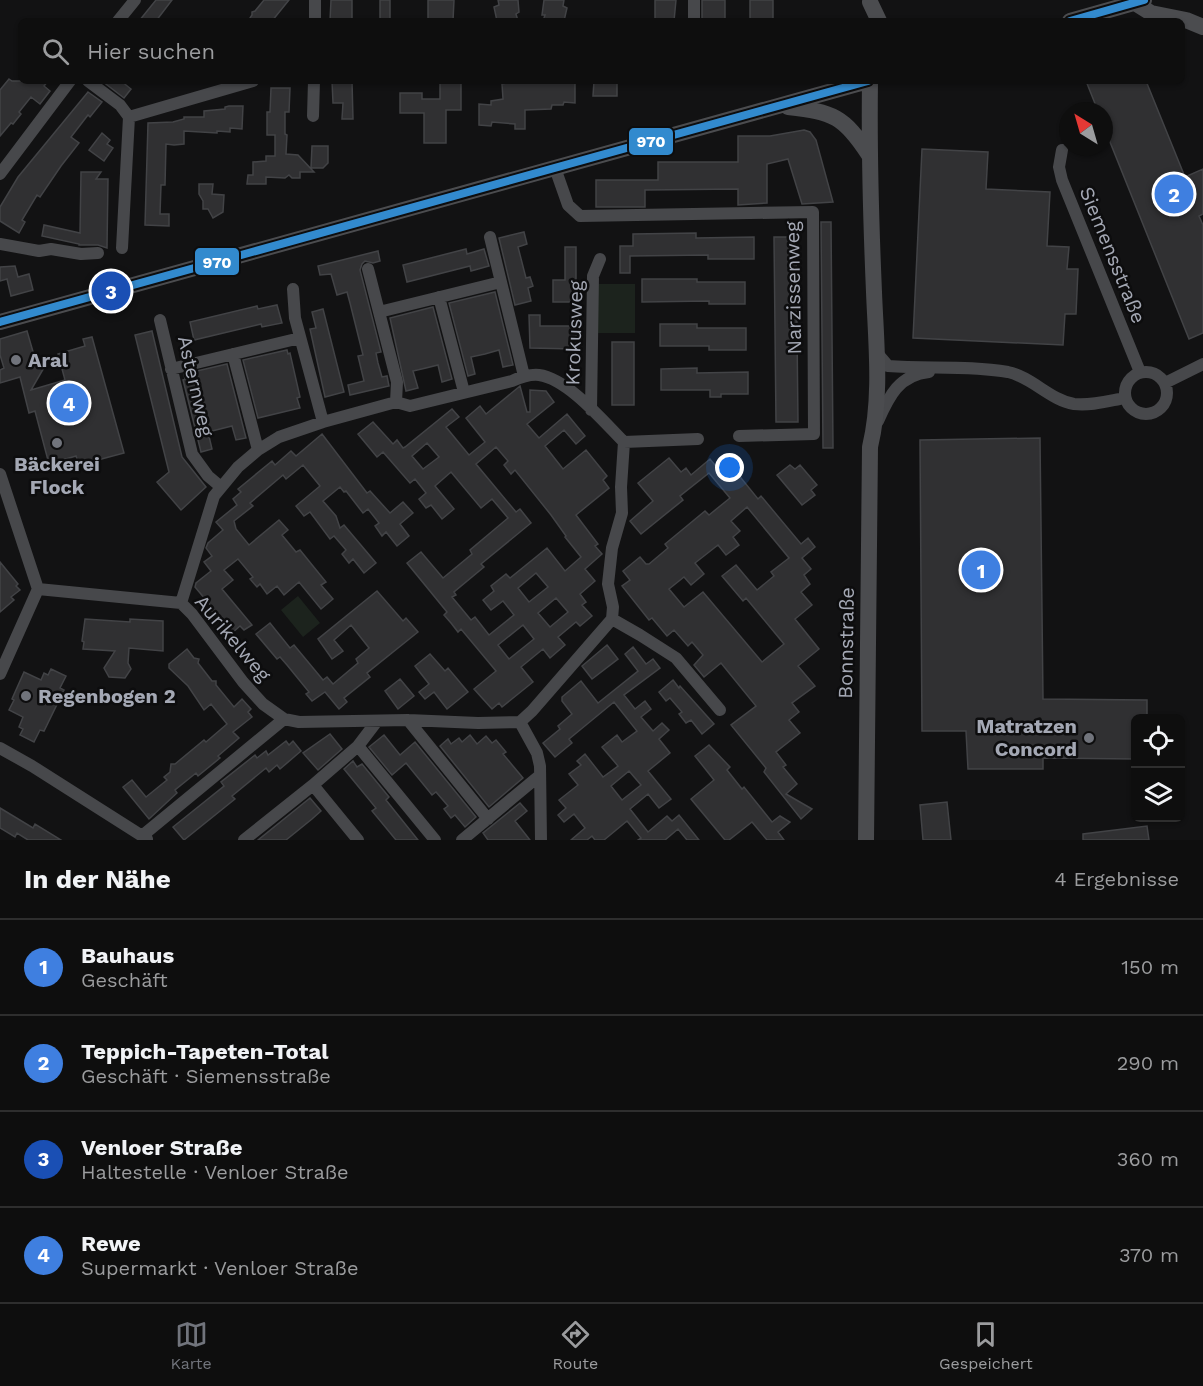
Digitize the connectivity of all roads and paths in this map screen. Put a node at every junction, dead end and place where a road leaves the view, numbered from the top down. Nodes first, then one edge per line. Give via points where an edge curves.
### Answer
1 (135, 0) edge
2 (315, 0) edge
3 (694, 0) edge
4 (870, 1) edge
5 (1140, 1) edge
6 (120, 18) edge
7 (315, 18) edge
8 (694, 18) edge
9 (870, 18) edge
10 (878, 18) edge
11 (1080, 18) edge
12 (1176, 18) edge
13 (1185, 20) edge
14 (1203, 27) edge
15 (68, 84) edge
16 (92, 84) edge
17 (243, 84) edge
18 (314, 84) edge
19 (858, 84) edge
20 (869, 84) edge
21 (779, 106) junction
22 (313, 116) dead end
23 (129, 117) junction
24 (869, 155) junction
25 (1061, 156) edge
26 (555, 168) junction
27 (0, 174) edge
28 (490, 237) dead end
29 (872, 237) junction
30 (0, 244) edge
31 (122, 248) dead end
32 (98, 253) dead end
33 (600, 259) dead end
34 (368, 269) dead end
35 (501, 282) junction
36 (293, 289) dead end
37 (439, 297) junction
38 (379, 312) junction
39 (160, 320) dead end
40 (0, 322) edge
41 (300, 338) junction
42 (876, 352) junction
43 (233, 354) junction
44 (1203, 364) edge
45 (171, 369) junction
46 (969, 369) junction
47 (1140, 372) junction
48 (524, 376) junction
49 (1165, 383) junction
50 (464, 392) junction
51 (1125, 398) junction
52 (396, 402) junction
53 (591, 410) junction
54 (323, 422) junction
55 (875, 427) junction
56 (739, 436) dead end
57 (698, 439) dead end
58 (624, 442) junction
59 (870, 447) junction
60 (258, 450) junction
61 (0, 474) edge
62 (221, 487) junction
63 (38, 589) junction
64 (181, 603) junction
65 (612, 619) junction
66 (0, 674) edge
67 (720, 710) dead end
68 (284, 719) junction
69 (408, 720) junction
70 (377, 721) junction
71 (520, 722) junction
72 (358, 746) junction
73 (0, 748) edge
74 (539, 777) junction
75 (313, 784) junction
76 (488, 819) junction
77 (476, 836) edge
78 (145, 838) edge
79 (355, 839) edge
80 (433, 839) edge
81 (244, 840) edge
82 (462, 840) edge
83 (541, 840) edge
84 (866, 840) edge

1 - 6 street
2 - 7 street
3 - 8 street
4 - 9 main road
4 - 10 main road
5 - 11 main road
5 - 12 main road via 1151,13
13 - 14 main road
15 - 27 street
16 - 23 street
17 - 23 street
18 - 22 street
19 - 21 main road
20 - 24 main road, Bonnstraße
21 - 24 main road via 834,116 855,133
21 - 26 main road
23 - 31 street
24 - 29 main road, Bonnstraße
25 - 47 street, Siemensstraße via 1062,180
26 - 40 main road
26 - 56 street, Narzissenweg via 568,205 580,216 813,212 814,434
28 - 35 street
29 - 42 main road, Bonnstraße
29 - 59 main road, Bonnstraße via 866,295 865,377 866,434
30 - 32 street via 39,251
33 - 53 street, Krokusweg via 593,276
34 - 38 street
35 - 37 street
35 - 48 street
36 - 41 street
37 - 38 street
37 - 50 street
38 - 52 street via 397,382
39 - 45 street, Asternweg
41 - 43 street
41 - 54 street
42 - 46 street via 888,366
42 - 55 main road, Bonnstraße
43 - 45 street
43 - 60 street
44 - 49 street
45 - 62 street, Asternweg via 192,454
46 - 51 street via 1011,372 1073,404
46 - 55 street via 920,373 904,380 889,396
47 - 49 street via 1151,372
47 - 51 street via 1127,383
48 - 50 street
48 - 53 street via 551,378
49 - 51 street via 1165,403 1150,414 1136,412
50 - 52 street via 410,406
52 - 54 street
53 - 58 street
54 - 60 street via 279,437
55 - 59 main road, Bonnstraße
57 - 58 street
58 - 65 street via 622,513 612,548 608,585
59 - 84 main road, Bonnstraße
60 - 62 street
61 - 63 street
62 - 64 street via 214,496
63 - 64 street, Aurikelweg
63 - 66 street
64 - 68 street, Aurikelweg via 243,682
65 - 67 street via 676,658
65 - 71 street
68 - 70 street
68 - 78 street
69 - 70 street
69 - 71 street
69 - 76 street
70 - 72 street
71 - 74 street via 537,753
72 - 75 street
72 - 80 street
73 - 78 street
74 - 76 street
74 - 83 street
75 - 79 street
75 - 81 street
76 - 77 street
77 - 82 street

